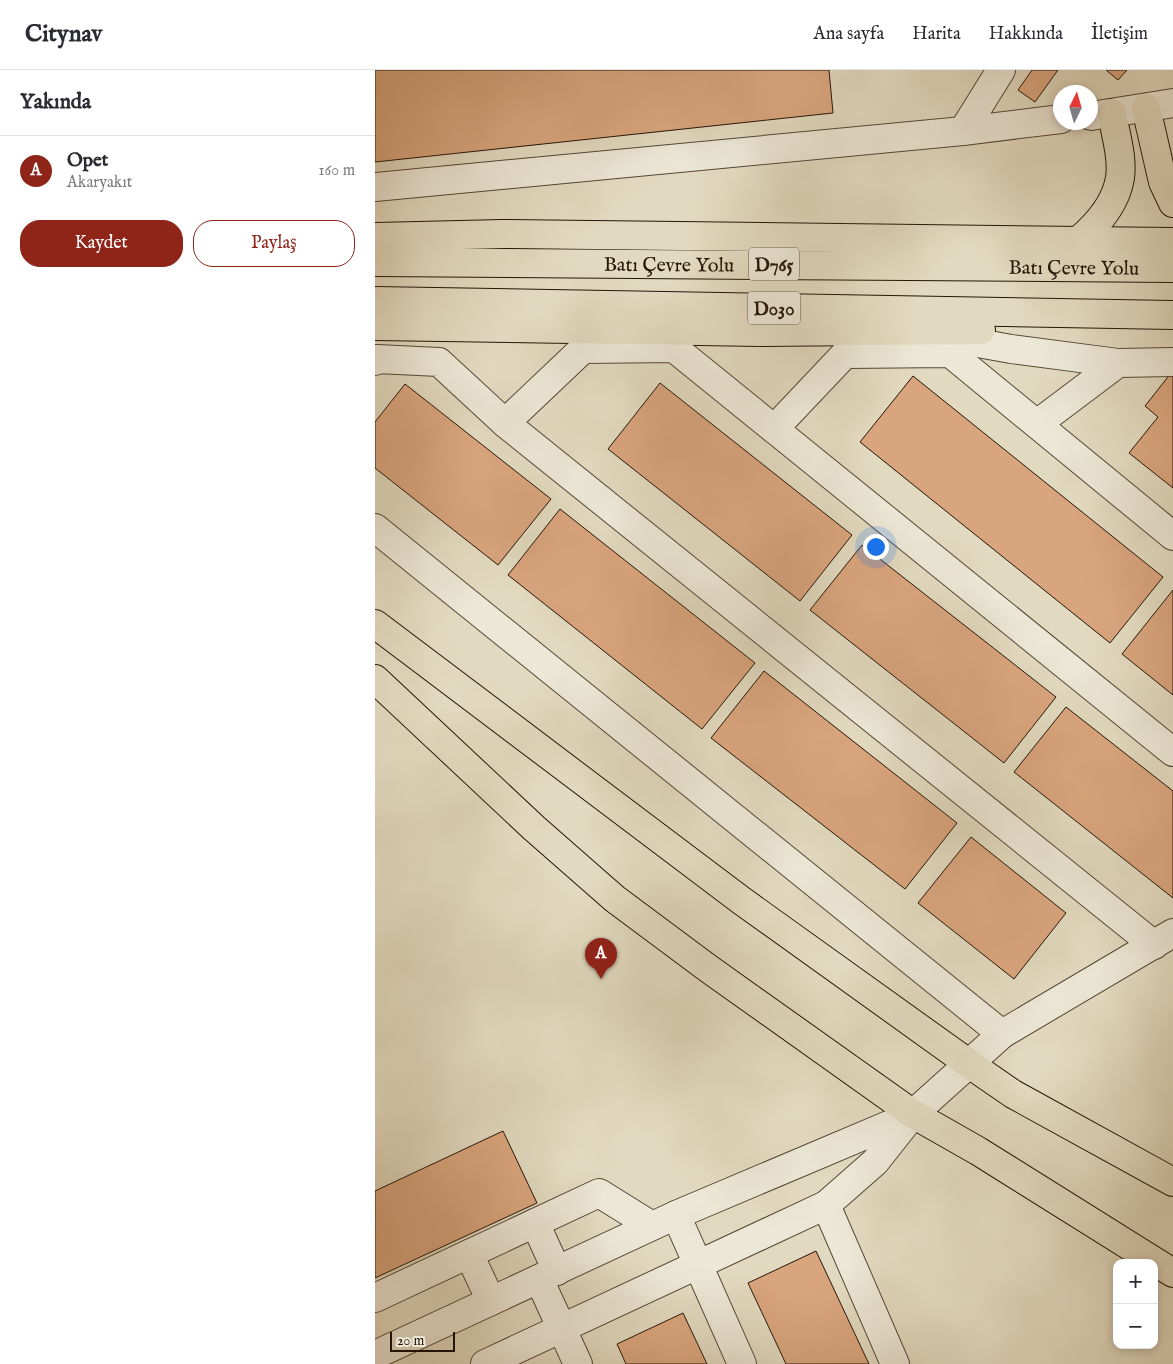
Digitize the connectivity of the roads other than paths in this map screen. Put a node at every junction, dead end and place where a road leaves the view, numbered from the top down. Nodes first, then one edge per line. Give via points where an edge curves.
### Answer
1 (1001, 70) edge
2 (1173, 103) edge
3 (1146, 108) junction
4 (1101, 114) edge
5 (1053, 120) edge
6 (963, 131) junction
7 (375, 187) edge
8 (1173, 203) edge
9 (375, 237) edge
10 (1078, 241) junction
11 (1173, 242) edge
12 (375, 262) edge
13 (1173, 268) edge
14 (375, 301) edge
15 (1161, 315) edge
16 (375, 326) edge
17 (912, 331) junction
18 (375, 361) edge
19 (1173, 362) edge
20 (1118, 363) junction
21 (505, 423) junction
22 (1037, 424) junction
23 (774, 429) junction
24 (375, 528) edge
25 (1173, 536) edge
26 (375, 624) edge
27 (375, 679) edge
28 (1173, 752) edge
29 (1163, 939) edge
30 (1002, 1034) junction
31 (968, 1063) junction
32 (913, 1114) junction
33 (1173, 1182) edge
34 (826, 1205) junction
35 (664, 1221) junction
36 (535, 1223) junction
37 (469, 1254) junction
38 (699, 1264) junction
39 (1173, 1273) edge
40 (548, 1275) junction
41 (375, 1298) edge
42 (491, 1301) junction
43 (562, 1328) junction
44 (375, 1356) edge
45 (485, 1364) edge
46 (578, 1364) edge
47 (742, 1364) edge
48 (895, 1364) edge

1 - 6 street
2 - 3 street
3 - 4 street
3 - 8 main road via 1163,182
4 - 10 main road via 1119,154 1120,178 1107,209 1094,228
5 - 6 street
6 - 7 street
9 - 10 main road via 502,234
10 - 11 main road
12 - 13 main road, Batı Çevre Yolu / D765
14 - 15 main road, D030
15 - 17 main road via 1074,329
16 - 17 main road
17 - 20 street via 1011,349
18 - 21 street via 439,362
19 - 20 street
20 - 22 street
21 - 23 street via 583,349 674,348
21 - 29 street
22 - 23 street via 950,352 845,354
22 - 25 street
23 - 28 street
24 - 30 street
26 - 31 main road via 742,901
27 - 32 main road via 615,899
29 - 30 street
30 - 31 street
31 - 32 street
31 - 33 main road via 1013,1094
32 - 34 street via 875,1162
32 - 35 street
32 - 39 main road
34 - 38 street
34 - 48 street
35 - 36 street via 599,1193
35 - 38 street
35 - 40 street
36 - 37 street
36 - 40 street
37 - 41 street
37 - 42 street
38 - 43 street
38 - 47 street
40 - 42 street
40 - 43 street
42 - 44 street
43 - 45 street
43 - 46 street

